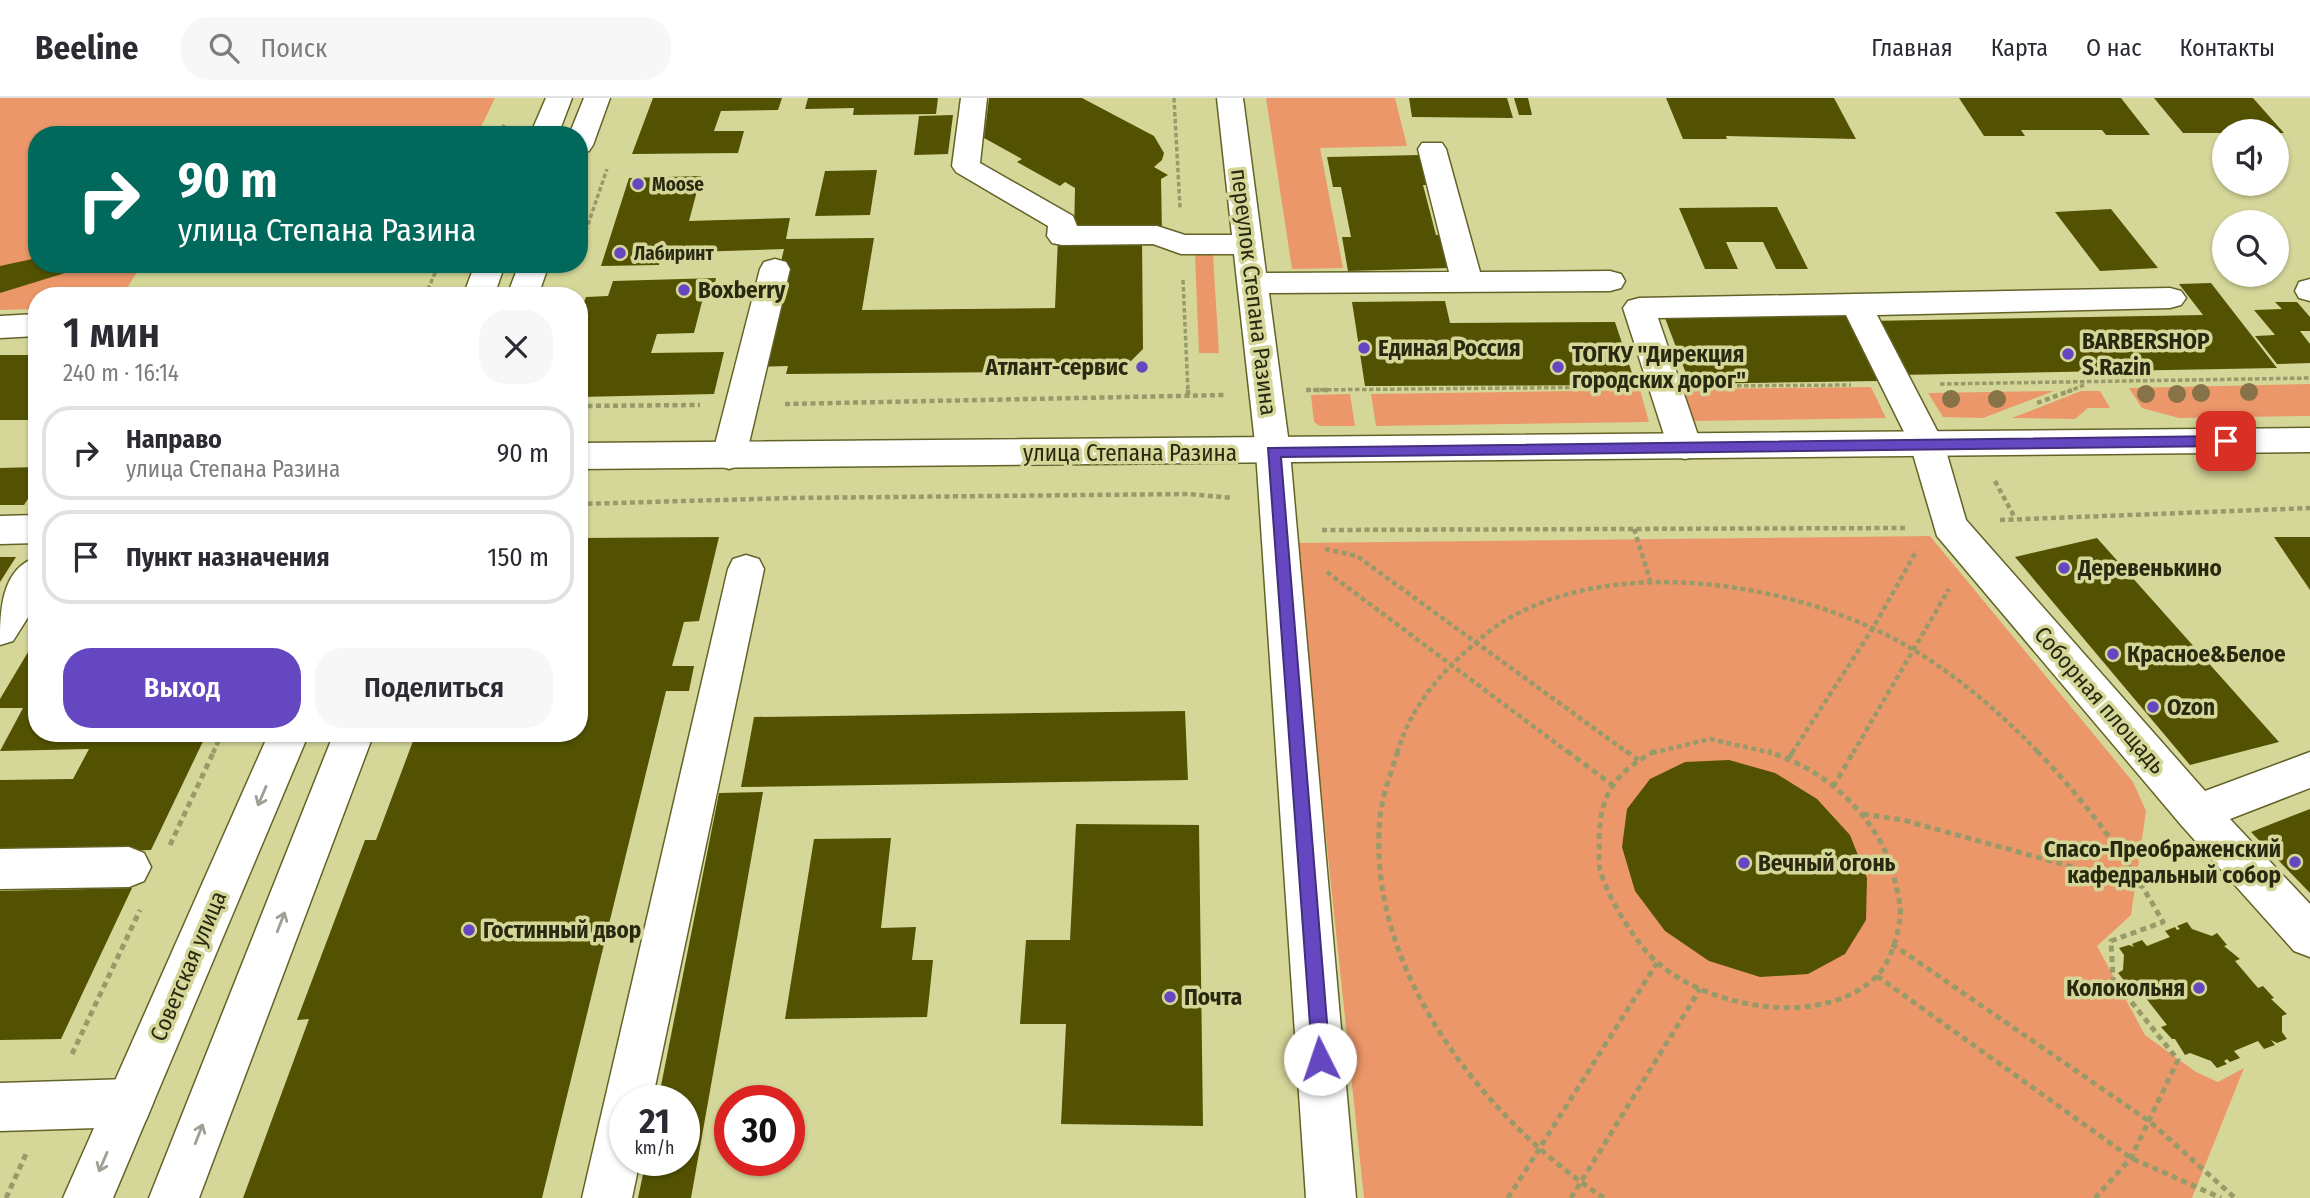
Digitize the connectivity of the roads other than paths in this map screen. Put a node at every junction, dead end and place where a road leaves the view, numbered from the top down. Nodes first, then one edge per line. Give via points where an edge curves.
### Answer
1 (559, 98) edge
2 (597, 98) edge
3 (974, 98) edge
4 (1230, 98) edge
5 (548, 126) edge
6 (586, 126) edge
7 (1432, 149) dead end
8 (1249, 244) junction
9 (775, 269) dead end
10 (1610, 281) dead end
11 (1466, 282) junction
12 (1254, 283) junction
13 (2170, 298) dead end
14 (1856, 305) junction
15 (28, 326) edge
16 (0, 327) edge
17 (2310, 440) edge
18 (1927, 444) junction
19 (1685, 447) junction
20 (1273, 452) junction
21 (588, 456) edge
22 (729, 456) junction
23 (28, 529) edge
24 (0, 530) edge
25 (746, 569) dead end
26 (28, 585) edge
27 (0, 630) edge
28 (285, 742) edge
29 (351, 742) edge
30 (2310, 771) edge
31 (2197, 813) junction
32 (146, 862) road end
33 (0, 869) edge
34 (2310, 936) edge
35 (632, 1085) edge
36 (129, 1103) junction
37 (0, 1107) edge
38 (612, 1176) edge
39 (88, 1198) edge
40 (174, 1198) edge
41 (607, 1198) edge
42 (1331, 1198) edge

1 - 5 main road
2 - 6 main road
3 - 8 main road via 966,166 1063,222 1062,236 1157,236 1181,245
4 - 8 main road, переулок Степана Разина
7 - 11 main road
8 - 12 main road, переулок Степана Разина
9 - 22 main road
10 - 11 main road
11 - 12 main road
12 - 20 main road, переулок Степана Разина
13 - 14 main road
14 - 18 main road, Соборная площадь
14 - 19 main road via 1639,308
15 - 16 main road
17 - 18 main road, улица Степана Разина
18 - 19 main road, улица Степана Разина
18 - 31 main road, Соборная площадь via 1940,527
19 - 20 main road, улица Степана Разина
20 - 22 main road, улица Степана Разина
20 - 42 main road, переулок Степана Разина
21 - 22 main road, улица Степана Разина
23 - 24 main road
25 - 35 main road
26 - 27 main road
28 -> 36 main road, Советская улица
40 -> 29 main road
30 - 31 main road
31 - 34 main road, Соборная площадь
32 - 33 main road
36 - 37 main road
36 -> 39 main road, Советская улица
38 - 41 main road

